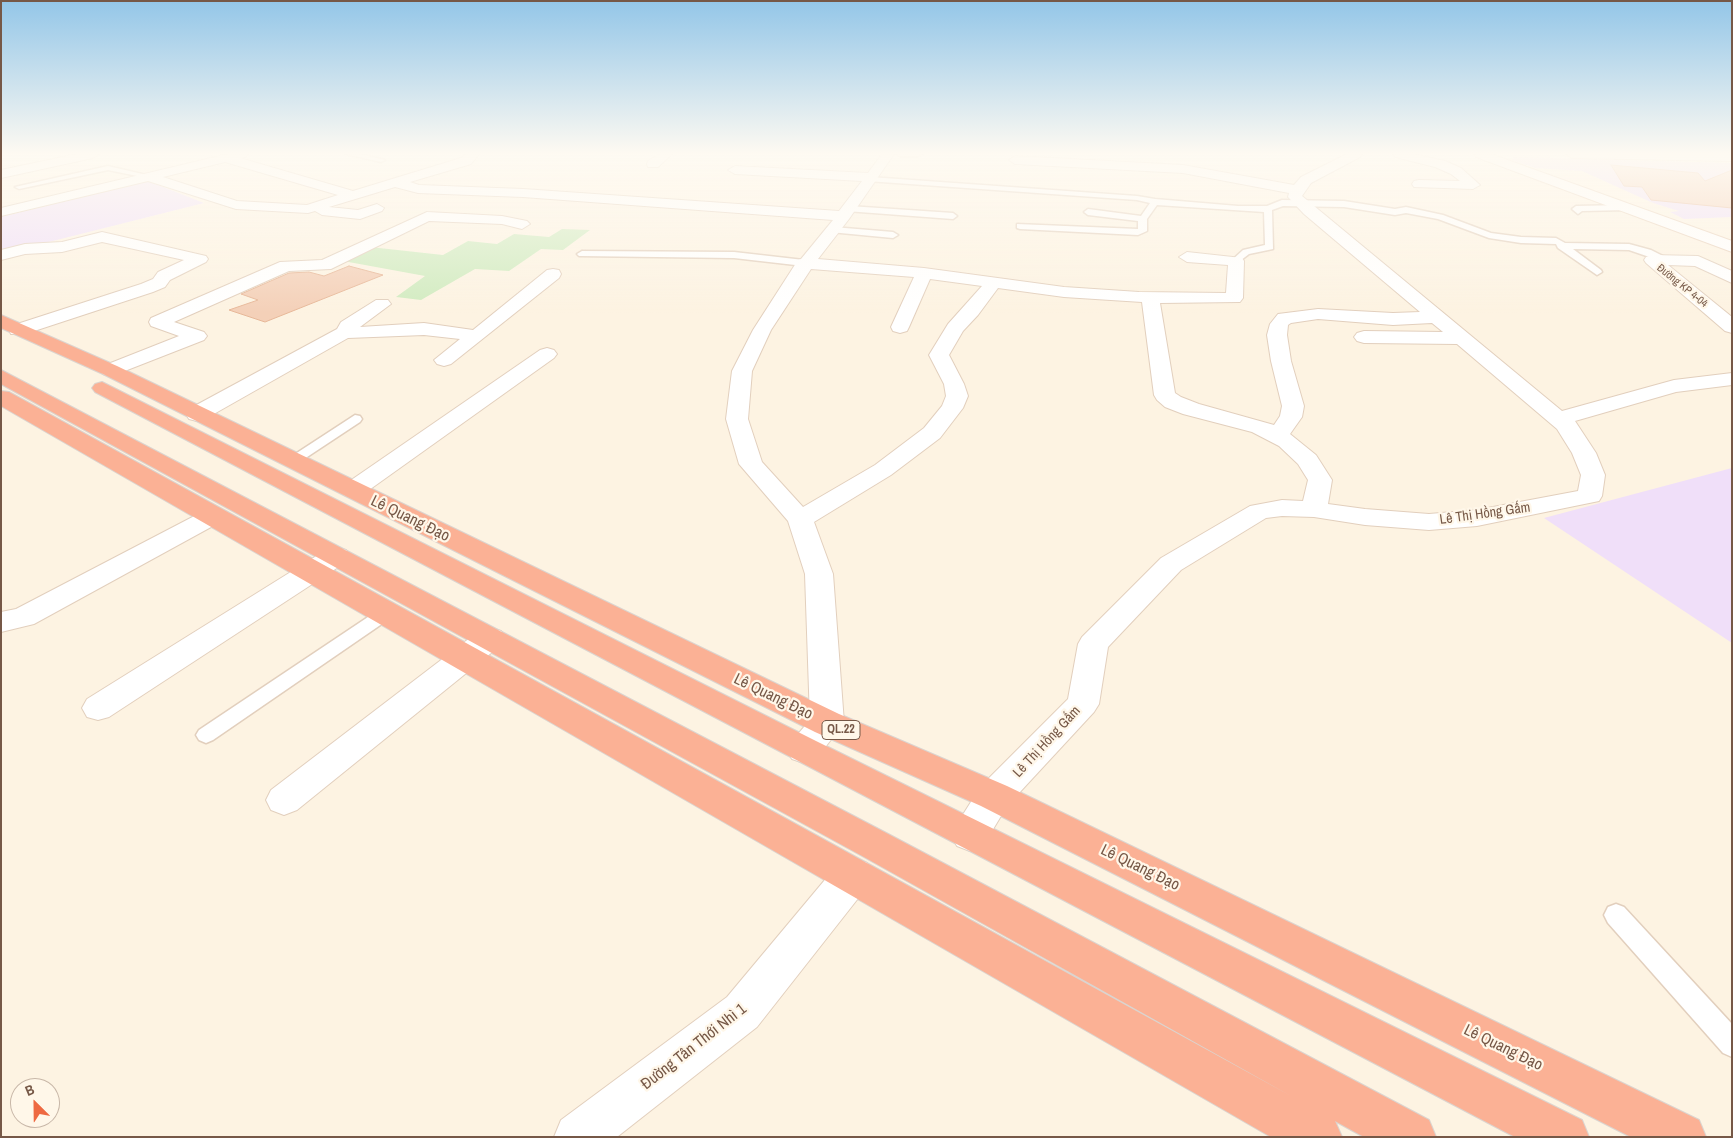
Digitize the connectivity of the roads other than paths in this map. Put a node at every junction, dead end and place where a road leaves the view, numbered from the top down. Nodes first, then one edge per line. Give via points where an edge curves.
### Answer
1 (21, 207) edge
2 (266, 207) edge
3 (318, 207) edge
4 (689, 207) edge
5 (849, 207) edge
6 (1152, 207) edge
7 (1216, 207) edge
8 (1273, 207) edge
9 (1311, 207) edge
10 (1364, 207) edge
11 (377, 208) dead end
12 (1625, 208) joint
13 (1268, 209) junction
14 (308, 210) junction
15 (1578, 211) dead end
16 (1, 212) edge
17 (1088, 212) dead end
18 (689, 216) dead end
19 (953, 216) dead end
20 (840, 220) junction
21 (1143, 220) junction
22 (522, 224) dead end
23 (1020, 226) dead end
24 (1544, 232) dead end
25 (358, 233) dead end
26 (893, 235) dead end
27 (385, 236) junction
28 (1558, 244) junction
29 (1732, 248) edge
30 (582, 254) dead end
31 (1, 255) edge
32 (1187, 257) dead end
33 (1664, 259) junction
34 (1236, 260) junction
35 (804, 263) junction
36 (1597, 272) dead end
37 (924, 273) junction
38 (553, 274) dead end
39 (1732, 278) edge
40 (994, 282) junction
41 (1150, 297) junction
42 (382, 304) dead end
43 (1435, 316) junction
44 (900, 327) dead end
45 (1732, 327) edge
46 (7, 329) edge
47 (344, 334) junction
48 (477, 336) junction
49 (1364, 337) dead end
50 (1461, 338) junction
51 (547, 354) dead end
52 (444, 360) dead end
53 (110, 370) junction
54 (1, 376) edge
55 (1732, 380) edge
56 (1, 397) edge
57 (197, 414) junction
58 (354, 419) dead end
59 (1558, 419) junction
60 (1278, 436) junction
61 (293, 460) junction
62 (353, 490) junction
63 (1314, 509) junction
64 (213, 516) junction
65 (800, 519) junction
66 (324, 564) junction
67 (386, 614) junction
68 (1, 622) edge
69 (477, 648) junction
70 (98, 708) dead end
71 (827, 723) junction
72 (206, 735) dead end
73 (804, 750) junction
74 (994, 796) junction
75 (284, 800) dead end
76 (970, 835) junction
77 (865, 860) junction
78 (1616, 915) dead end
79 (1732, 1044) edge
80 (578, 1137) edge
81 (1318, 1137) edge
82 (1412, 1137) edge
83 (1565, 1137) edge
84 (1682, 1137) edge

1 - 16 street
2 - 14 street
3 - 14 street
4 - 20 street
5 - 20 street
6 - 21 lane
7 - 13 lane
8 - 13 lane
9 - 43 street, Lê Thị Hồng Gấm
10 - 28 lane via 1435,215 1489,235
11 - 14 street via 360,215
12 - 15 lane via 1576,209
12 - 29 street
13 - 34 lane via 1270,247 1246,252
17 - 21 lane
18 - 20 street
19 - 20 lane
20 - 26 lane
20 - 35 street
21 - 23 lane via 1142,231 1132,232
22 - 27 street via 427,216
24 - 28 lane
25 - 27 street
27 - 53 street via 321,267 286,266 158,322 197,336
28 - 33 lane via 1629,247
28 - 36 lane
30 - 35 lane via 734,255
31 - 46 street via 26,249 62,247 102,237 200,258 147,288
32 - 34 street
33 - 39 street, Đường KP 4-04 via 1701,262
33 - 45 street, Đường KP 4-04 via 1652,260
34 - 41 street via 1234,298
35 - 37 street
35 - 65 street via 762,330 742,371 737,419 751,464
37 - 40 street
37 - 44 street
38 - 48 street
40 - 41 street via 1064,292
40 - 65 street via 955,328 939,355 957,396 952,408 932,433 883,470
41 - 60 street via 1165,395 1191,409 1260,427
42 - 47 street via 348,326
43 - 50 street, Lê Thị Hồng Gấm
43 - 60 street via 1403,319 1318,314 1285,318 1279,324 1277,335 1293,406 1291,417
46 - 53 highway, Lê Quang Đạo / QL.22
46 - 73 highway, Lê Quang Đạo / QL.22
47 - 48 street via 424,329
47 - 57 street
48 - 52 street
49 - 50 street
50 - 59 street, Lê Thị Hồng Gấm
51 - 62 street
53 - 57 highway, Lê Quang Đạo / QL.22
54 - 66 highway
55 - 59 street via 1674,386
56 - 64 highway
57 - 61 highway, Lê Quang Đạo / QL.22
58 - 61 lane
59 - 63 street, Lê Thị Hồng Gấm via 1566,425 1584,452 1593,475 1590,496 1477,518 1429,522
60 - 63 street via 1308,460 1320,480
61 - 62 highway, Lê Quang Đạo / QL.22
62 - 71 highway, Lê Quang Đạo / QL.22
63 - 74 street, Lê Thị Hồng Gấm via 1259,511 1171,564 1093,644 1083,704
64 - 66 highway
64 - 68 street via 39,610 15,621
65 - 71 street via 819,574
66 - 67 highway
66 - 69 highway
66 - 70 street
67 - 69 highway
67 - 72 lane
69 - 75 street
69 - 77 highway
71 - 73 street
71 - 74 highway, Lê Quang Đạo / QL.22
73 - 76 highway, Lê Quang Đạo / QL.22
74 - 76 street, Lê Thị Hồng Gấm
74 - 84 highway, Lê Quang Đạo / QL.22
76 - 83 highway, Lê Quang Đạo / QL.22
77 - 80 street, Đường Tân Thới Nhì 1 via 742,1012
77 - 81 highway
77 - 82 highway
78 - 79 lane

